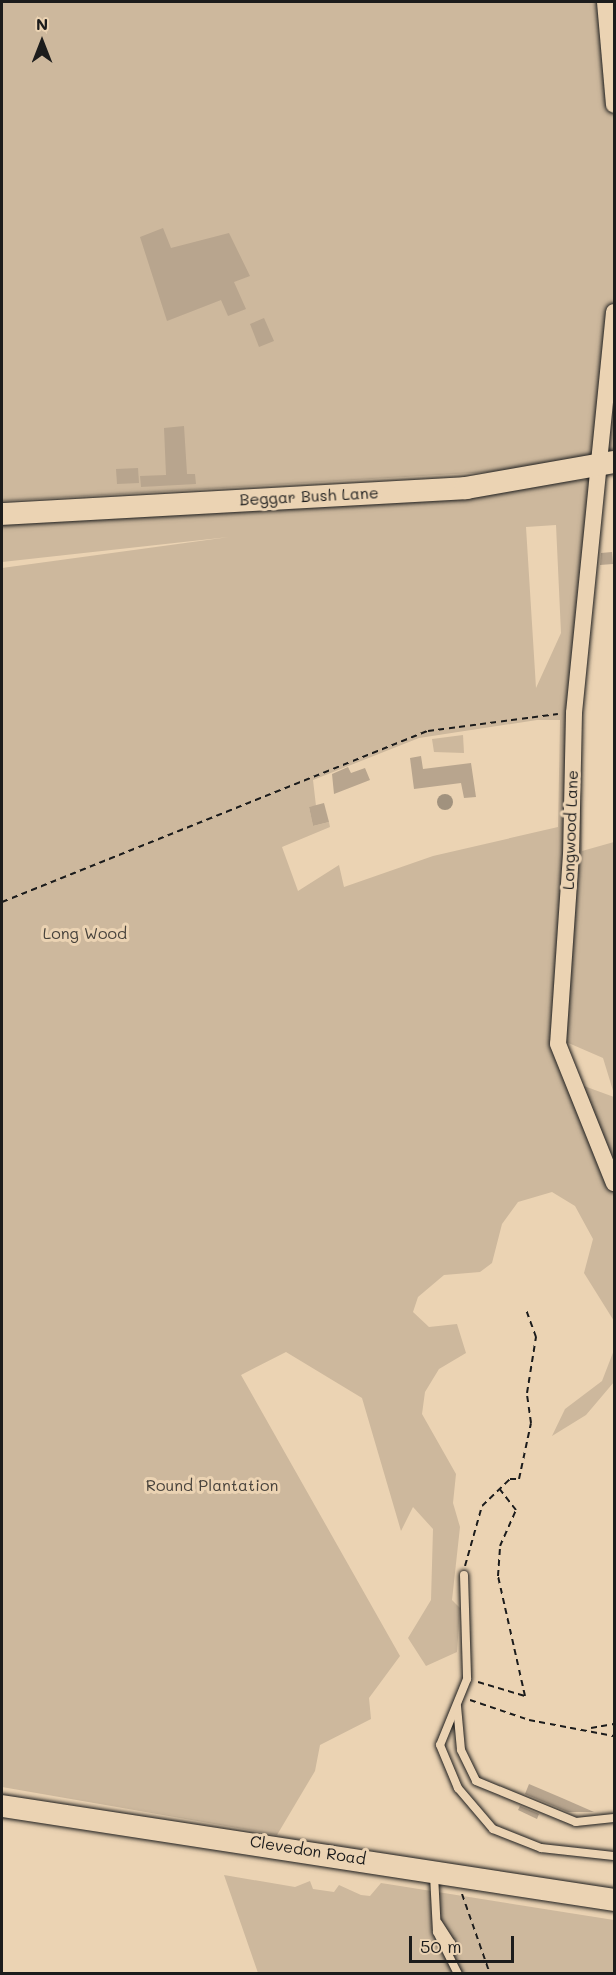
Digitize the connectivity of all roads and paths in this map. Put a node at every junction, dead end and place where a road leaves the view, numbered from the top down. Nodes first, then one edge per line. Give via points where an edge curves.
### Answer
1 (605, 2) edge
2 (615, 105) edge
3 (615, 312) edge
4 (607, 464) edge
5 (2, 514) edge
6 (574, 713) junction
7 (2, 902) edge
8 (615, 1183) edge
9 (2, 1296) edge
10 (526, 1309) dead end
11 (2, 1321) edge
12 (500, 1488) junction
13 (464, 1575) joint
14 (466, 1679) junction
15 (458, 1700) junction
16 (615, 1724) edge
17 (588, 1729) junction
18 (615, 1736) edge
19 (2, 1806) edge
20 (615, 1818) edge
21 (615, 1856) edge
22 (434, 1871) junction
23 (462, 1875) junction
24 (615, 1900) edge
25 (458, 1974) edge
26 (490, 1974) edge

1 - 2 street
3 - 4 street, Longwood Lane
4 - 5 main road, Beggar Bush Lane via 466,488
4 - 6 street, Longwood Lane
6 - 7 path via 428,731
6 - 8 street, Longwood Lane via 571,854 558,1044
9 - 11 path
10 - 12 path via 536,1337 527,1393 531,1423 519,1479 510,1479
12 - 13 path via 482,1506
12 - 14 path via 516,1510 500,1546 498,1576 525,1696
13 - 14 lane
14 - 15 lane
15 - 17 path via 529,1720
15 - 20 lane via 460,1750 476,1781 576,1822
15 - 21 lane via 440,1745 458,1788 493,1829 541,1848
16 - 17 path
17 - 18 path
19 - 22 main road, Clevedon Road
22 - 23 main road, Clevedon Road
22 - 25 lane via 440,1939
23 - 24 main road, Clevedon Road
23 - 26 path via 462,1895

